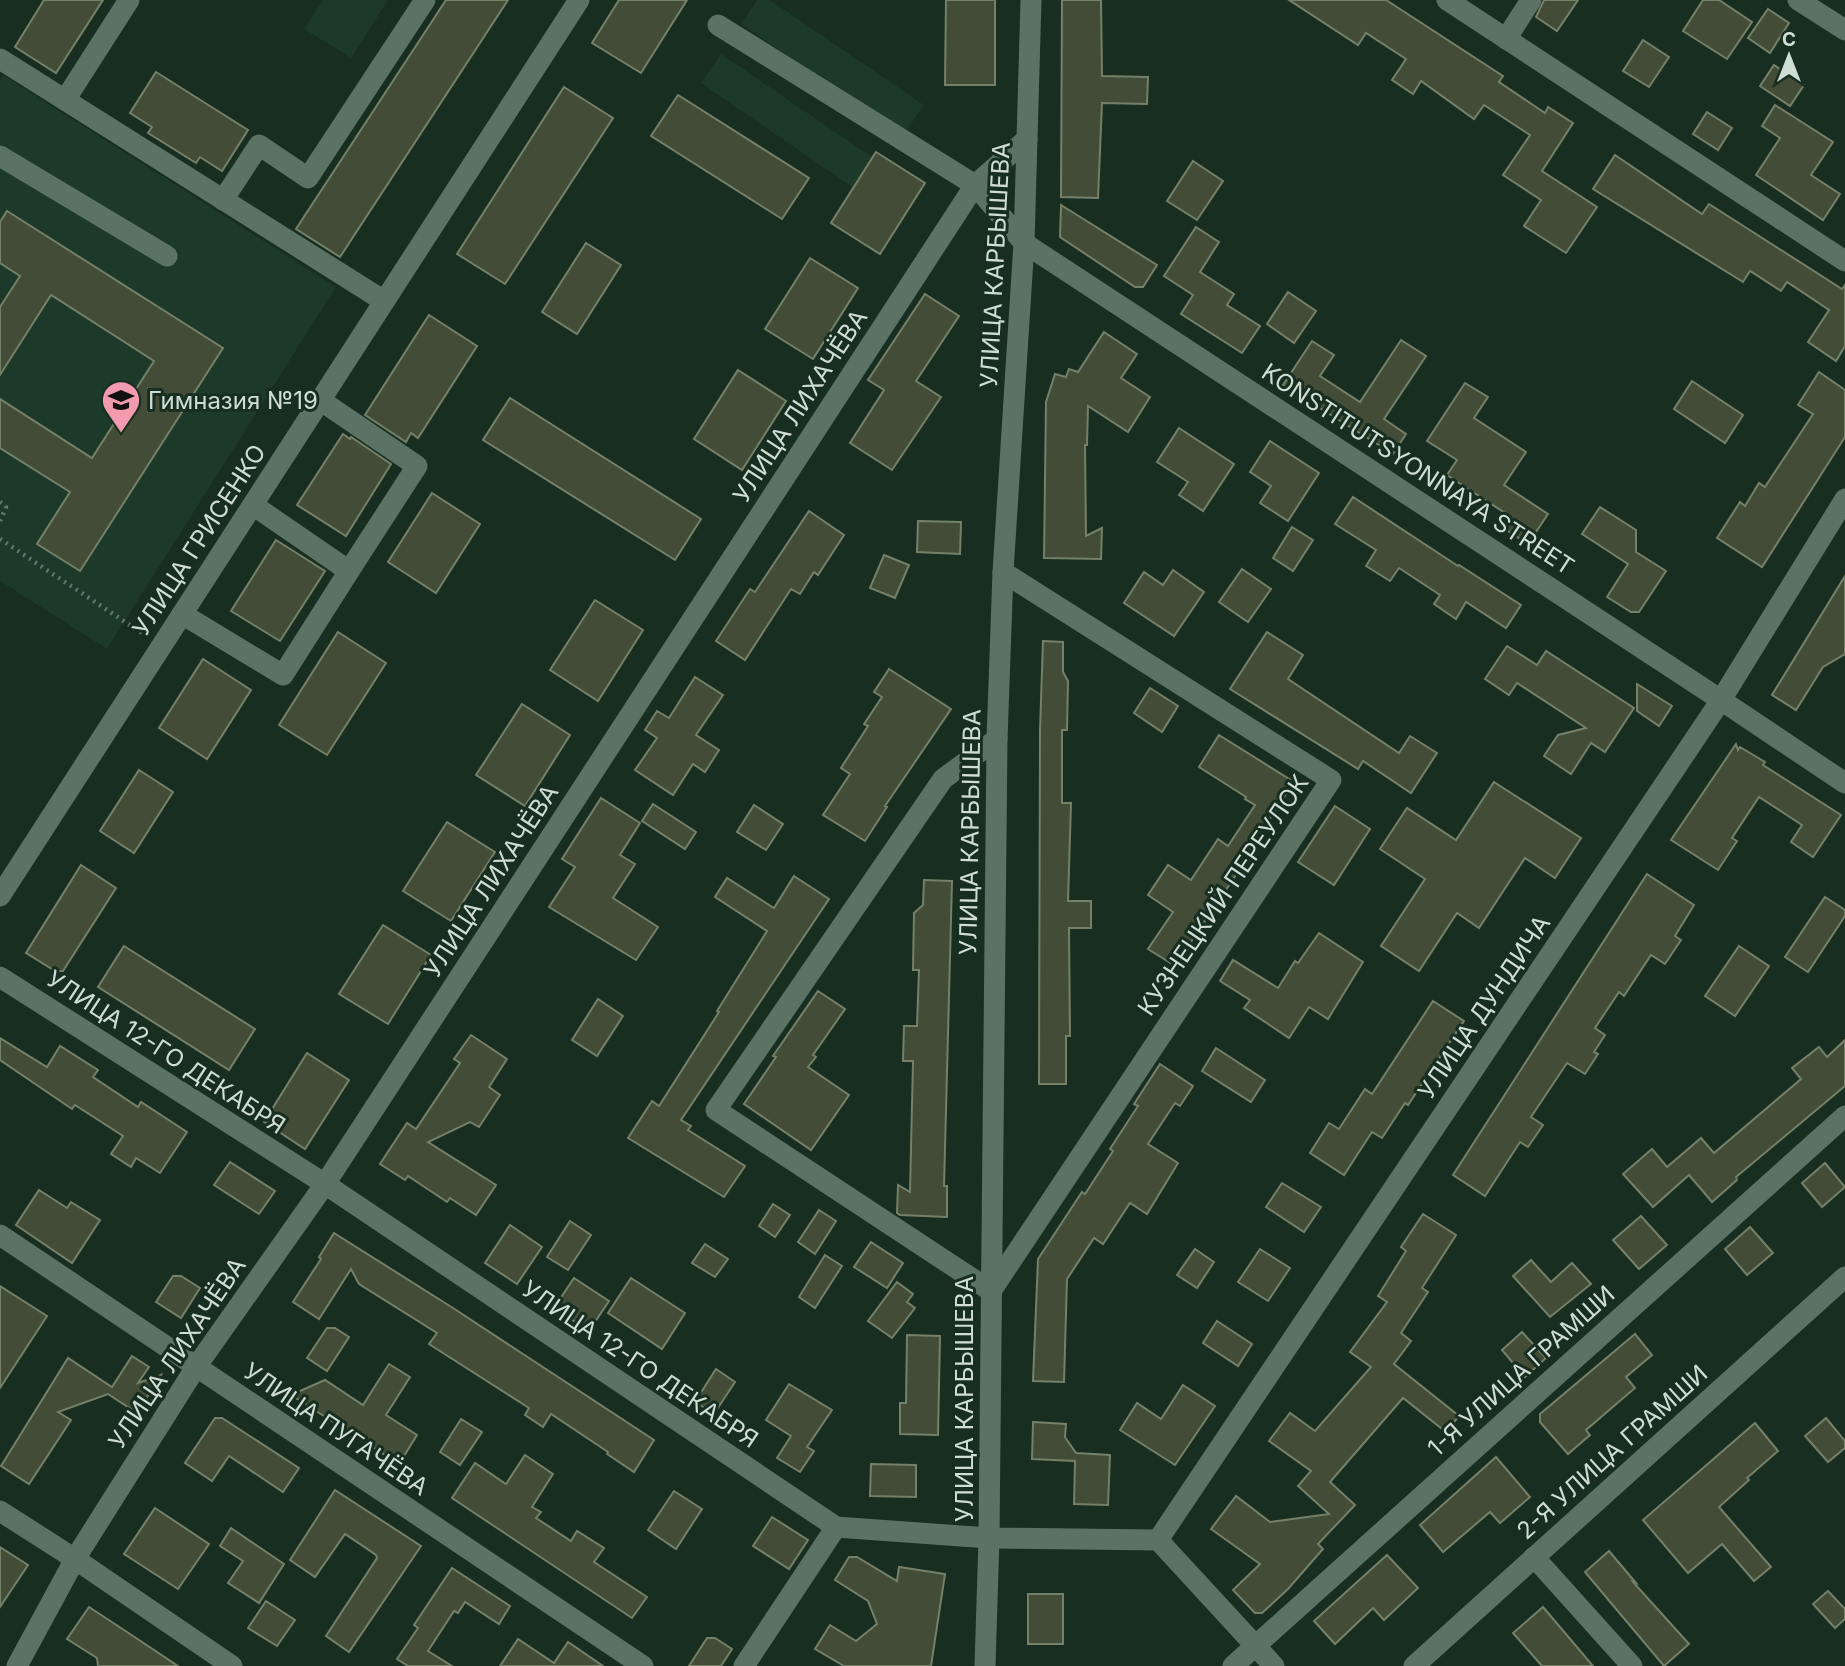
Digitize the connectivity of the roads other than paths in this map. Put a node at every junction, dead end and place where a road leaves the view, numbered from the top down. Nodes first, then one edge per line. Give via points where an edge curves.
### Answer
1 (129, 0) edge
2 (425, 0) edge
3 (579, 0) edge
4 (1031, 0) edge
5 (1447, 0) edge
6 (1531, 0) edge
7 (1798, 0) edge
8 (718, 25) dead end
9 (1845, 30) edge
10 (1506, 39) junction
11 (0, 59) edge
12 (65, 100) junction
13 (1027, 139) junction
14 (0, 156) edge
15 (975, 185) junction
16 (223, 200) junction
17 (1024, 243) junction
18 (167, 256) dead end
19 (1845, 261) edge
20 (384, 301) junction
21 (320, 400) junction
22 (1845, 499) edge
23 (253, 505) junction
24 (349, 571) junction
25 (1003, 572) junction
26 (182, 614) junction
27 (1721, 700) junction
28 (997, 739) junction
29 (1845, 783) edge
30 (0, 896) edge
31 (0, 976) edge
32 (1845, 1116) edge
33 (325, 1184) junction
34 (0, 1235) edge
35 (1845, 1277) edge
36 (991, 1291) junction
37 (196, 1367) junction
38 (0, 1511) edge
39 (836, 1527) junction
40 (989, 1538) junction
41 (1158, 1540) junction
42 (1534, 1557) junction
43 (75, 1559) junction
44 (1255, 1646) junction
45 (18, 1666) edge
46 (232, 1666) edge
47 (643, 1666) edge
48 (744, 1666) edge
49 (985, 1666) edge
50 (1233, 1666) edge
51 (1274, 1666) edge
52 (1414, 1666) edge
53 (1632, 1666) edge

1 - 12 street
2 - 16 street via 308,178 258,145
3 - 20 street, УЛИЦА ГРИСЕНКО
4 - 13 street, УЛИЦА КАРБЫШЕВА
5 - 10 street
6 - 10 street
7 - 9 street
8 - 15 street, KONSTITUTSYONNAYA STREET
10 - 19 street
11 - 12 street
12 - 16 street
13 - 15 street, УЛИЦА ЛИХАЧЁВА
13 - 17 street, УЛИЦА КАРБЫШЕВА
14 - 18 street
15 - 17 street, KONSTITUTSYONNAYA STREET
15 - 33 street, УЛИЦА ЛИХАЧЁВА
16 - 20 street
17 - 25 street, УЛИЦА КАРБЫШЕВА
17 - 27 street, KONSTITUTSYONNAYA STREET
20 - 21 street, УЛИЦА ГРИСЕНКО
21 - 23 street, УЛИЦА ГРИСЕНКО
21 - 24 street via 417,466
22 - 27 street, УЛИЦА ДУНДИЧА
23 - 24 street
23 - 26 street, УЛИЦА ГРИСЕНКО
24 - 26 street via 283,675
25 - 28 street, УЛИЦА КАРБЫШЕВА
25 - 36 street, КУЗНЕЦКИЙ ПЕРЕУЛОК via 1331,780
26 - 30 street, УЛИЦА ГРИСЕНКО
27 - 29 street, KONSTITUTSYONNAYA STREET
27 - 41 street, УЛИЦА ДУНДИЧА
28 - 36 street, УЛИЦА КАРБЫШЕВА
28 - 36 street via 943,779 716,1110
31 - 33 street, УЛИЦА 12-ГО ДЕКАБРЯ
32 - 44 street, 1-Я УЛИЦА ГРАМШИ
33 - 37 street, УЛИЦА ЛИХАЧЁВА
33 - 39 street, УЛИЦА 12-ГО ДЕКАБРЯ
34 - 37 street, УЛИЦА ПУГАЧЁВА
35 - 42 street, 2-Я УЛИЦА ГРАМШИ
36 - 40 street, УЛИЦА КАРБЫШЕВА
37 - 43 street, УЛИЦА ЛИХАЧЁВА
37 - 47 street, УЛИЦА ПУГАЧЁВА
38 - 43 street
39 - 40 street, УЛИЦА 12-ГО ДЕКАБРЯ
39 - 48 street
40 - 41 street, УЛИЦА 12-ГО ДЕКАБРЯ
40 - 49 street, УЛИЦА КАРБЫШЕВА
41 - 44 street
42 - 52 street, 2-Я УЛИЦА ГРАМШИ
42 - 53 street
43 - 45 street, УЛИЦА ЛИХАЧЁВА
43 - 46 street
44 - 50 street, 1-Я УЛИЦА ГРАМШИ
44 - 51 street

